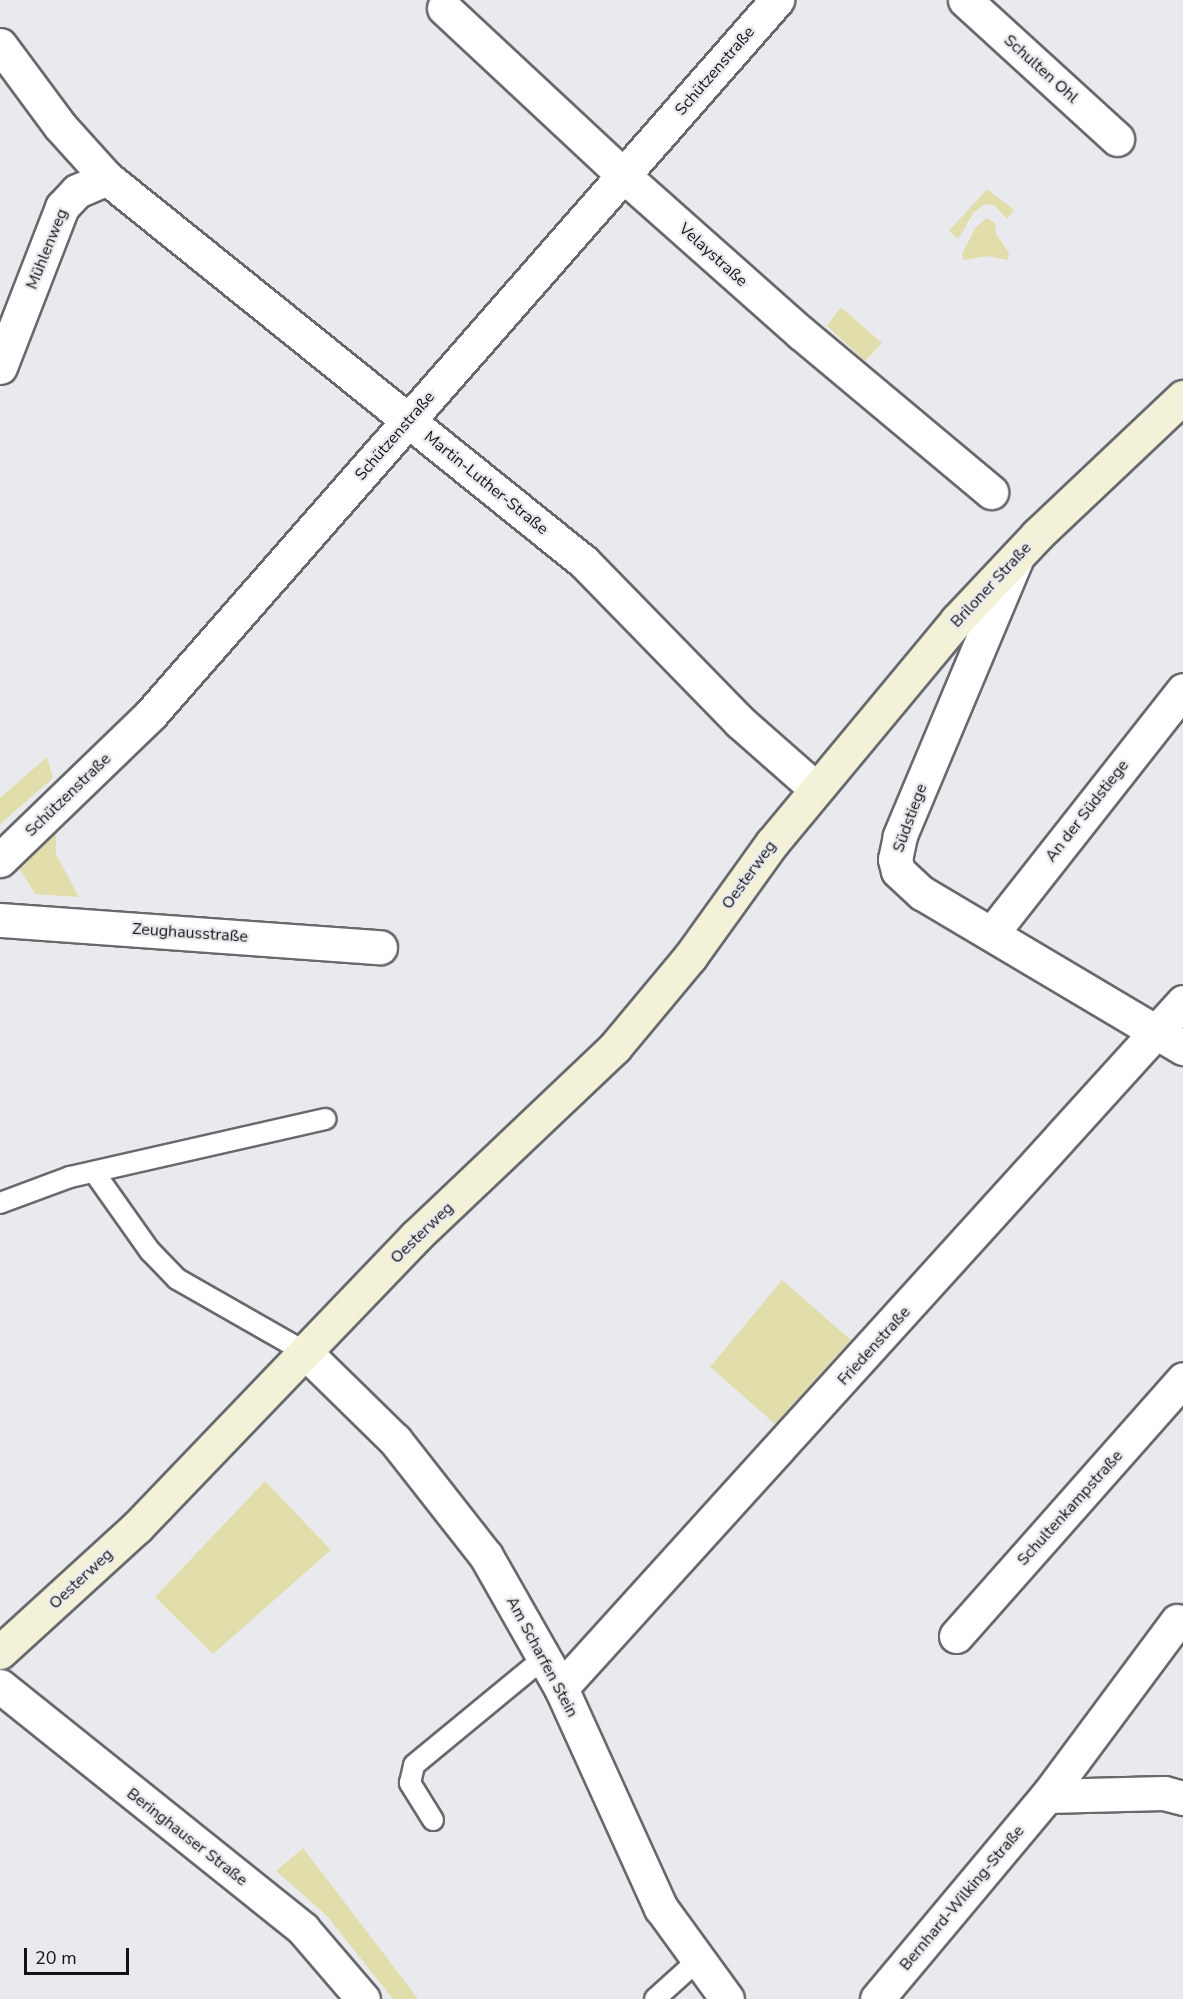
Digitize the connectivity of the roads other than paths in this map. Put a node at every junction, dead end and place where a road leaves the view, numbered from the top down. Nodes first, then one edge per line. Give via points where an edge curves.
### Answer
1 (777, 0) edge
2 (965, 0) edge
3 (444, 8) dead end
4 (0, 45) edge
5 (1117, 139) dead end
6 (623, 175) junction
7 (107, 178) junction
8 (0, 367) edge
9 (1183, 397) edge
10 (408, 421) junction
11 (992, 492) dead end
12 (1018, 555) junction
13 (1183, 690) edge
14 (816, 789) junction
15 (0, 860) edge
16 (0, 920) edge
17 (992, 933) junction
18 (380, 947) dead end
19 (1183, 1002) edge
20 (1170, 1040) edge
21 (326, 1119) dead end
22 (94, 1172) junction
23 (0, 1203) edge
24 (305, 1352) junction
25 (1183, 1379) edge
26 (1177, 1621) dead end
27 (956, 1636) dead end
28 (0, 1652) edge
29 (545, 1657) junction
30 (0, 1686) edge
31 (561, 1688) junction
32 (1047, 1796) junction
33 (1183, 1798) edge
34 (433, 1820) dead end
35 (697, 1961) junction
36 (363, 1999) edge
37 (655, 1999) edge
38 (727, 1999) edge
39 (877, 1999) edge

1 - 6 street, Schützenstraße
2 - 5 street, Schulten Ohl
3 - 6 street, Velaystraße
4 - 7 street via 48,111
6 - 10 street, Schützenstraße
6 - 11 street, Velaystraße via 801,333
7 - 8 street, Mühlenweg via 77,190 62,207
7 - 10 street, Martin-Luther-Straße
9 - 12 main road, Briloner Straße
10 - 14 street, Martin-Luther-Straße via 584,562 740,722
10 - 15 street, Schützenstraße via 151,714
12 - 14 main road, Briloner Straße via 957,620
12 - 17 street, Südstiege via 900,836 895,859 898,871 910,885
13 - 17 street, An der Südstiege
14 - 24 main road, Oesterweg via 690,957 615,1047 416,1236
16 - 18 street, Zeughausstraße
17 - 20 street, Südstiege
19 - 20 street, Friedenstraße
20 - 31 street, Friedenstraße
21 - 22 lane
22 - 23 lane via 45,1184
22 - 24 lane via 150,1251 177,1279
24 - 28 main road, Oesterweg via 137,1527
24 - 29 street, Am Scharfen Stein via 395,1440 463,1522
25 - 27 street, Schultenkampstraße
26 - 32 street, Bernhard-Wilking-Straße
29 - 31 street, Am Scharfen Stein
29 - 34 lane via 414,1765 410,1783
30 - 36 street, Beringhauser Straße via 303,1929
31 - 35 street, Am Scharfen Stein via 647,1879 674,1930
32 - 33 street via 1164,1793
32 - 39 street, Bernhard-Wilking-Straße
35 - 37 lane
35 - 38 street, Am Scharfen Stein

